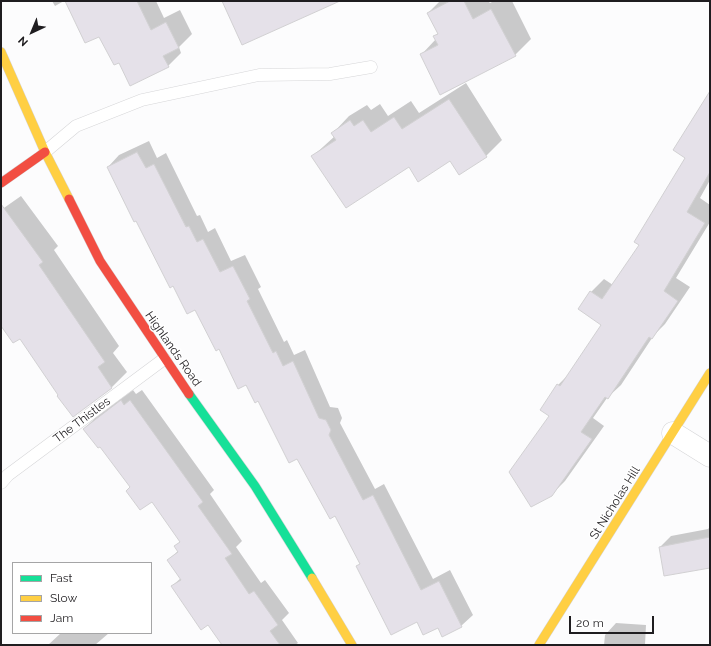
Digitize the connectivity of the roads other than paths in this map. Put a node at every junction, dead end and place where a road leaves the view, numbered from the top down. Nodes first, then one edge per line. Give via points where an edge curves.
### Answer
1 (1, 52) edge
2 (371, 67) dead end
3 (46, 152) junction
4 (1, 183) edge
5 (164, 359) junction
6 (710, 373) edge
7 (673, 433) junction
8 (710, 456) edge
9 (1, 483) edge
10 (352, 645) edge
11 (539, 645) edge

1 - 3 main road, Highlands Road
2 - 3 lane via 330,74 259,75 142,100 76,126
3 - 4 main road
3 - 5 main road, Highlands Road via 100,261
5 - 9 lane, The Thistles via 8,475
5 - 10 main road, Highlands Road via 260,493
6 - 7 main road, St Nicholas Hill
7 - 8 street
7 - 11 main road, St Nicholas Hill

